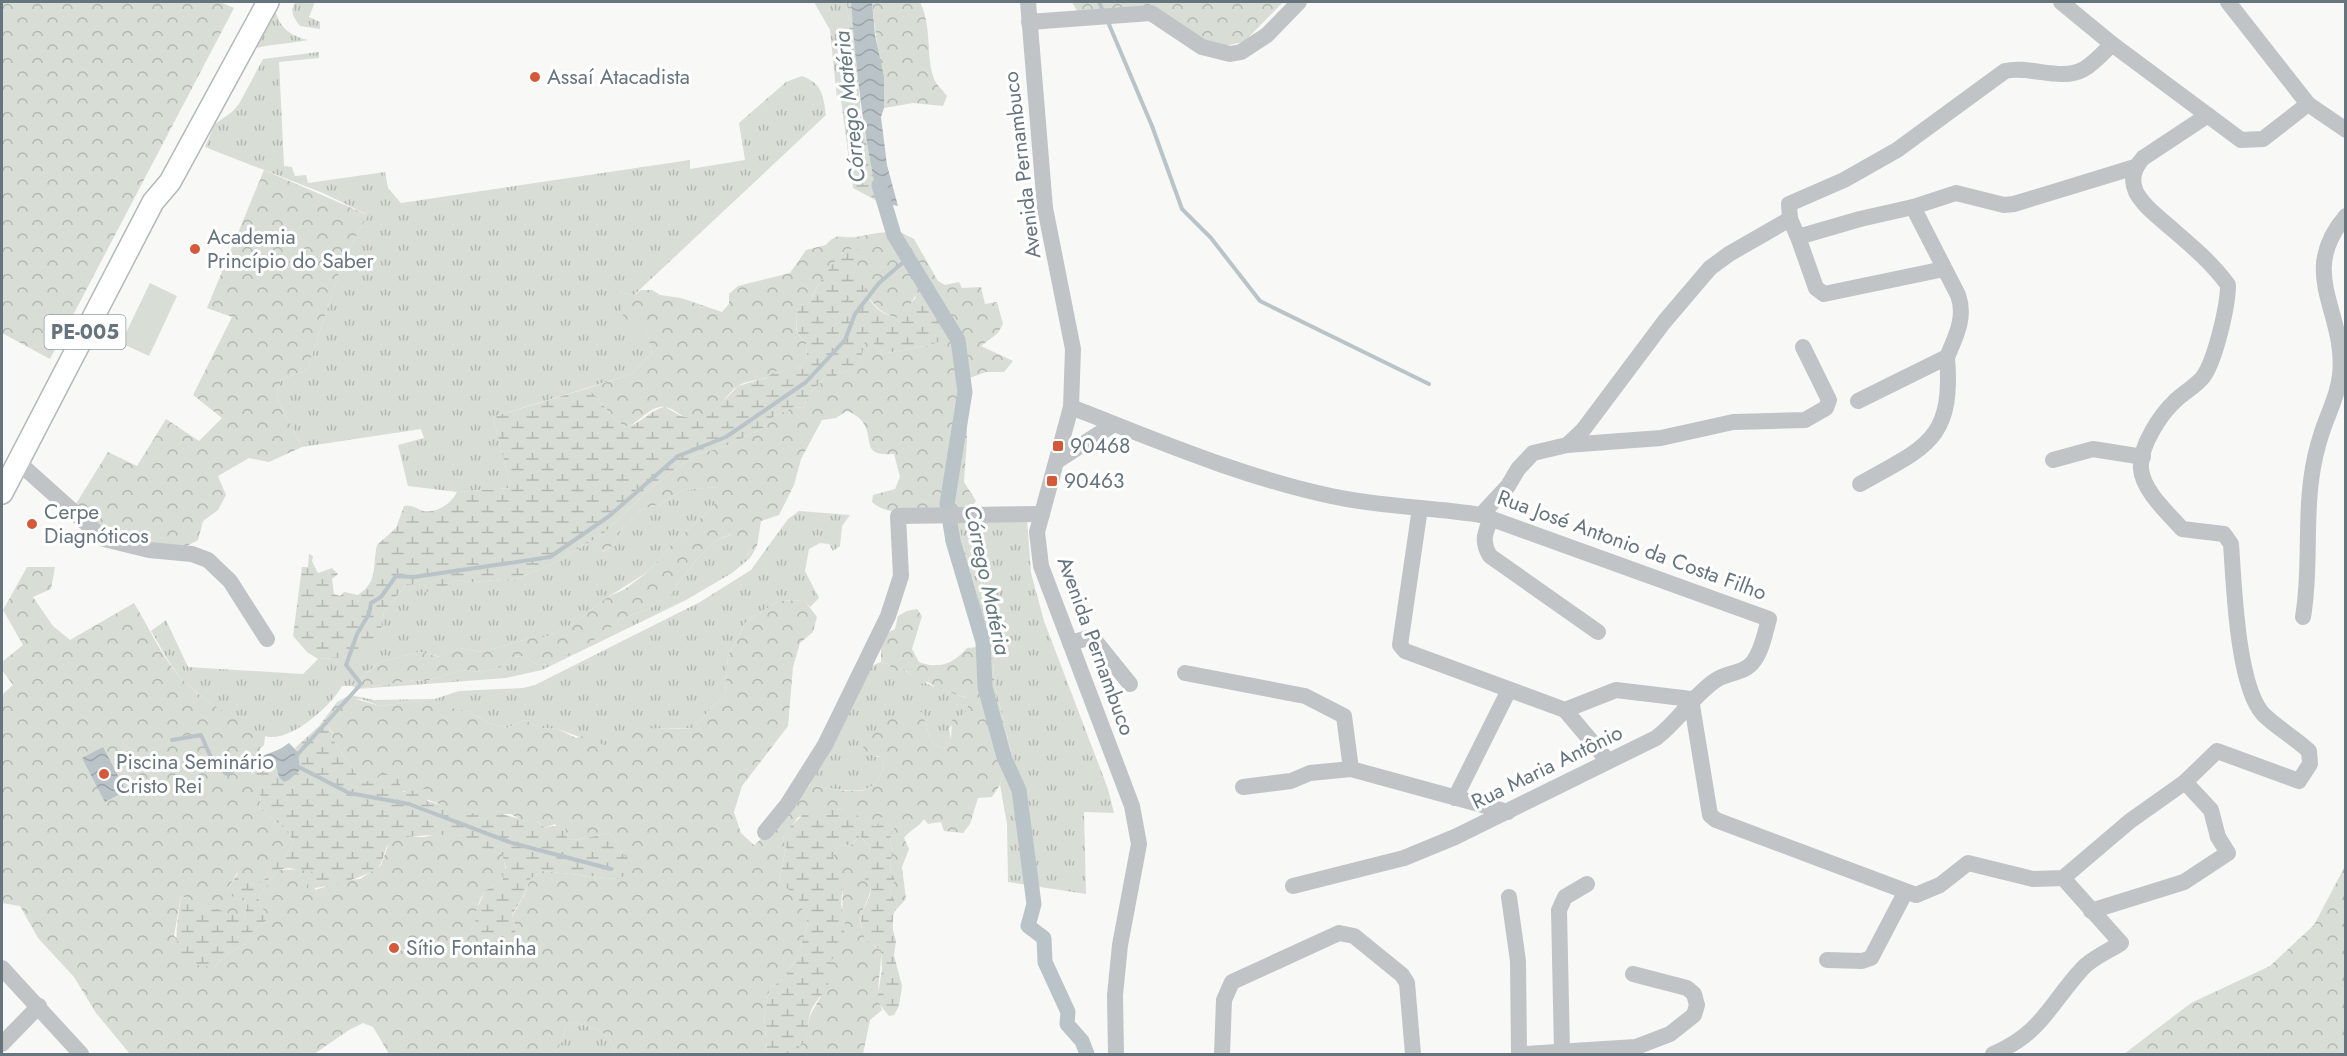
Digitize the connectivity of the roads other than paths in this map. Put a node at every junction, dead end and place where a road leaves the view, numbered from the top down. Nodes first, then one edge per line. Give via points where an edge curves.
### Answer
1 (253, 2) edge
2 (268, 2) edge
3 (1028, 2) edge
4 (1299, 2) edge
5 (2061, 2) edge
6 (2228, 2) edge
7 (1029, 22) junction
8 (2119, 49) junction
9 (2308, 104) junction
10 (2208, 116) junction
11 (2346, 130) edge
12 (2135, 167) junction
13 (153, 202) junction
14 (1913, 207) junction
15 (1789, 212) junction
16 (2346, 216) edge
17 (1798, 237) junction
18 (1944, 270) junction
19 (1803, 347) dead end
20 (1947, 357) junction
21 (1858, 401) dead end
22 (1071, 407) junction
23 (1114, 424) junction
24 (1567, 445) junction
25 (2143, 457) junction
26 (2053, 460) dead end
27 (1057, 461) junction
28 (18, 462) junction
29 (1860, 484) dead end
30 (2, 493) edge
31 (1420, 508) junction
32 (1042, 514) junction
33 (1486, 516) junction
34 (2303, 617) dead end
35 (1768, 619) joint
36 (1598, 632) dead end
37 (267, 639) dead end
38 (1070, 643) junction
39 (1185, 673) dead end
40 (1130, 684) dead end
41 (1509, 690) junction
42 (1691, 699) junction
43 (1564, 710) junction
44 (1608, 761) junction
45 (1351, 769) junction
46 (2185, 782) junction
47 (1243, 787) dead end
48 (1455, 798) junction
49 (1508, 812) junction
50 (765, 832) dead end
51 (2063, 878) junction
52 (1587, 884) dead end
53 (1293, 886) dead end
54 (1905, 893) junction
55 (1509, 897) dead end
56 (2091, 912) junction
57 (1827, 960) dead end
58 (2, 968) edge
59 (1634, 974) dead end
60 (39, 1006) junction
61 (2, 1044) edge
62 (1562, 1051) junction
63 (81, 1054) edge
64 (1116, 1054) edge
65 (1222, 1054) edge
66 (1413, 1054) edge
67 (1519, 1054) edge
68 (1525, 1054) edge
69 (1993, 1054) edge

1 - 13 main road, PE-005 via 157,177
2 - 13 main road, PE-005 via 170,182
3 - 7 street, Avenida Pernambuco
4 - 7 street via 1267,34 1230,54 1202,48 1151,13
5 - 8 street
6 - 9 street
7 - 22 street, Avenida Pernambuco via 1045,208 1073,349
8 - 10 street
8 - 15 street via 2067,74 2023,68 2005,71 1897,150
9 - 10 street via 2263,139 2241,140
9 - 11 street
10 - 12 street
12 - 14 street via 2014,204 1956,193
12 - 25 street via 2136,192 2148,208 2202,255 2229,285 2228,304 2204,375 2167,409
13 - 28 main road, PE-005
14 - 17 street
14 - 18 street
15 - 17 street
15 - 24 street via 1710,268 1583,430
16 - 34 street via 2325,247 2322,265 2338,332 2340,374 2311,482 2309,574
17 - 18 street via 1816,288 1824,294
18 - 20 street via 1962,306 1961,321
19 - 24 street via 1829,400 1826,408 1805,420 1733,422 1661,438
20 - 21 street
20 - 29 street via 1949,400 1930,440
22 - 23 street, Rua José Antonio da Costa Filho
22 - 27 street, Avenida Pernambuco
23 - 27 street
23 - 31 street, Rua José Antonio da Costa Filho via 1266,480 1365,502
24 - 33 street via 1533,453 1518,468
25 - 26 street via 2093,449
25 - 46 street via 2141,470 2148,489 2182,529 2224,534 2231,544 2236,628 2252,699 2263,714 2309,752 2310,764 2299,781 2217,752
27 - 32 street, Avenida Pernambuco
28 - 30 main road, PE-005
28 - 37 street via 104,539 208,560 230,581
31 - 33 street, Rua José Antonio da Costa Filho
31 - 41 street via 1400,645 1405,651
32 - 38 street, Avenida Pernambuco via 1037,532 1041,566
32 - 50 street via 898,516 901,576 888,616 825,745
33 - 35 street, Rua José Antonio da Costa Filho
33 - 36 street via 1484,546 1490,556
35 - 42 street, Rua Maria Antônio via 1754,661 1747,668 1718,678
38 - 40 street via 1092,637
38 - 64 street, Avenida Pernambuco via 1132,806 1139,844 1120,945 1115,995
39 - 45 street via 1305,696 1344,716
41 - 43 street
41 - 48 street
42 - 43 street via 1616,690
42 - 44 street, Rua Maria Antônio via 1656,738
42 - 54 street via 1710,815
43 - 44 street
44 - 49 street, Rua Maria Antônio
45 - 47 street
45 - 48 street
46 - 51 street via 2130,821
46 - 56 street via 2211,810 2218,837 2228,853 2184,882
48 - 49 street
49 - 53 street, Rua Maria Antônio via 1404,858
51 - 54 street via 2033,879 1968,863 1940,885 1916,896
51 - 56 street
52 - 62 street via 1566,897 1559,910
54 - 57 street via 1871,958
55 - 67 street via 1518,961
56 - 69 street via 2121,943 2083,967 2030,1033
58 - 60 street
59 - 62 street via 1687,988 1697,1005 1694,1015 1670,1034 1636,1047
60 - 61 street
60 - 63 street
62 - 68 street
65 - 66 street via 1224,1000 1232,982 1345,933 1402,975 1410,994

